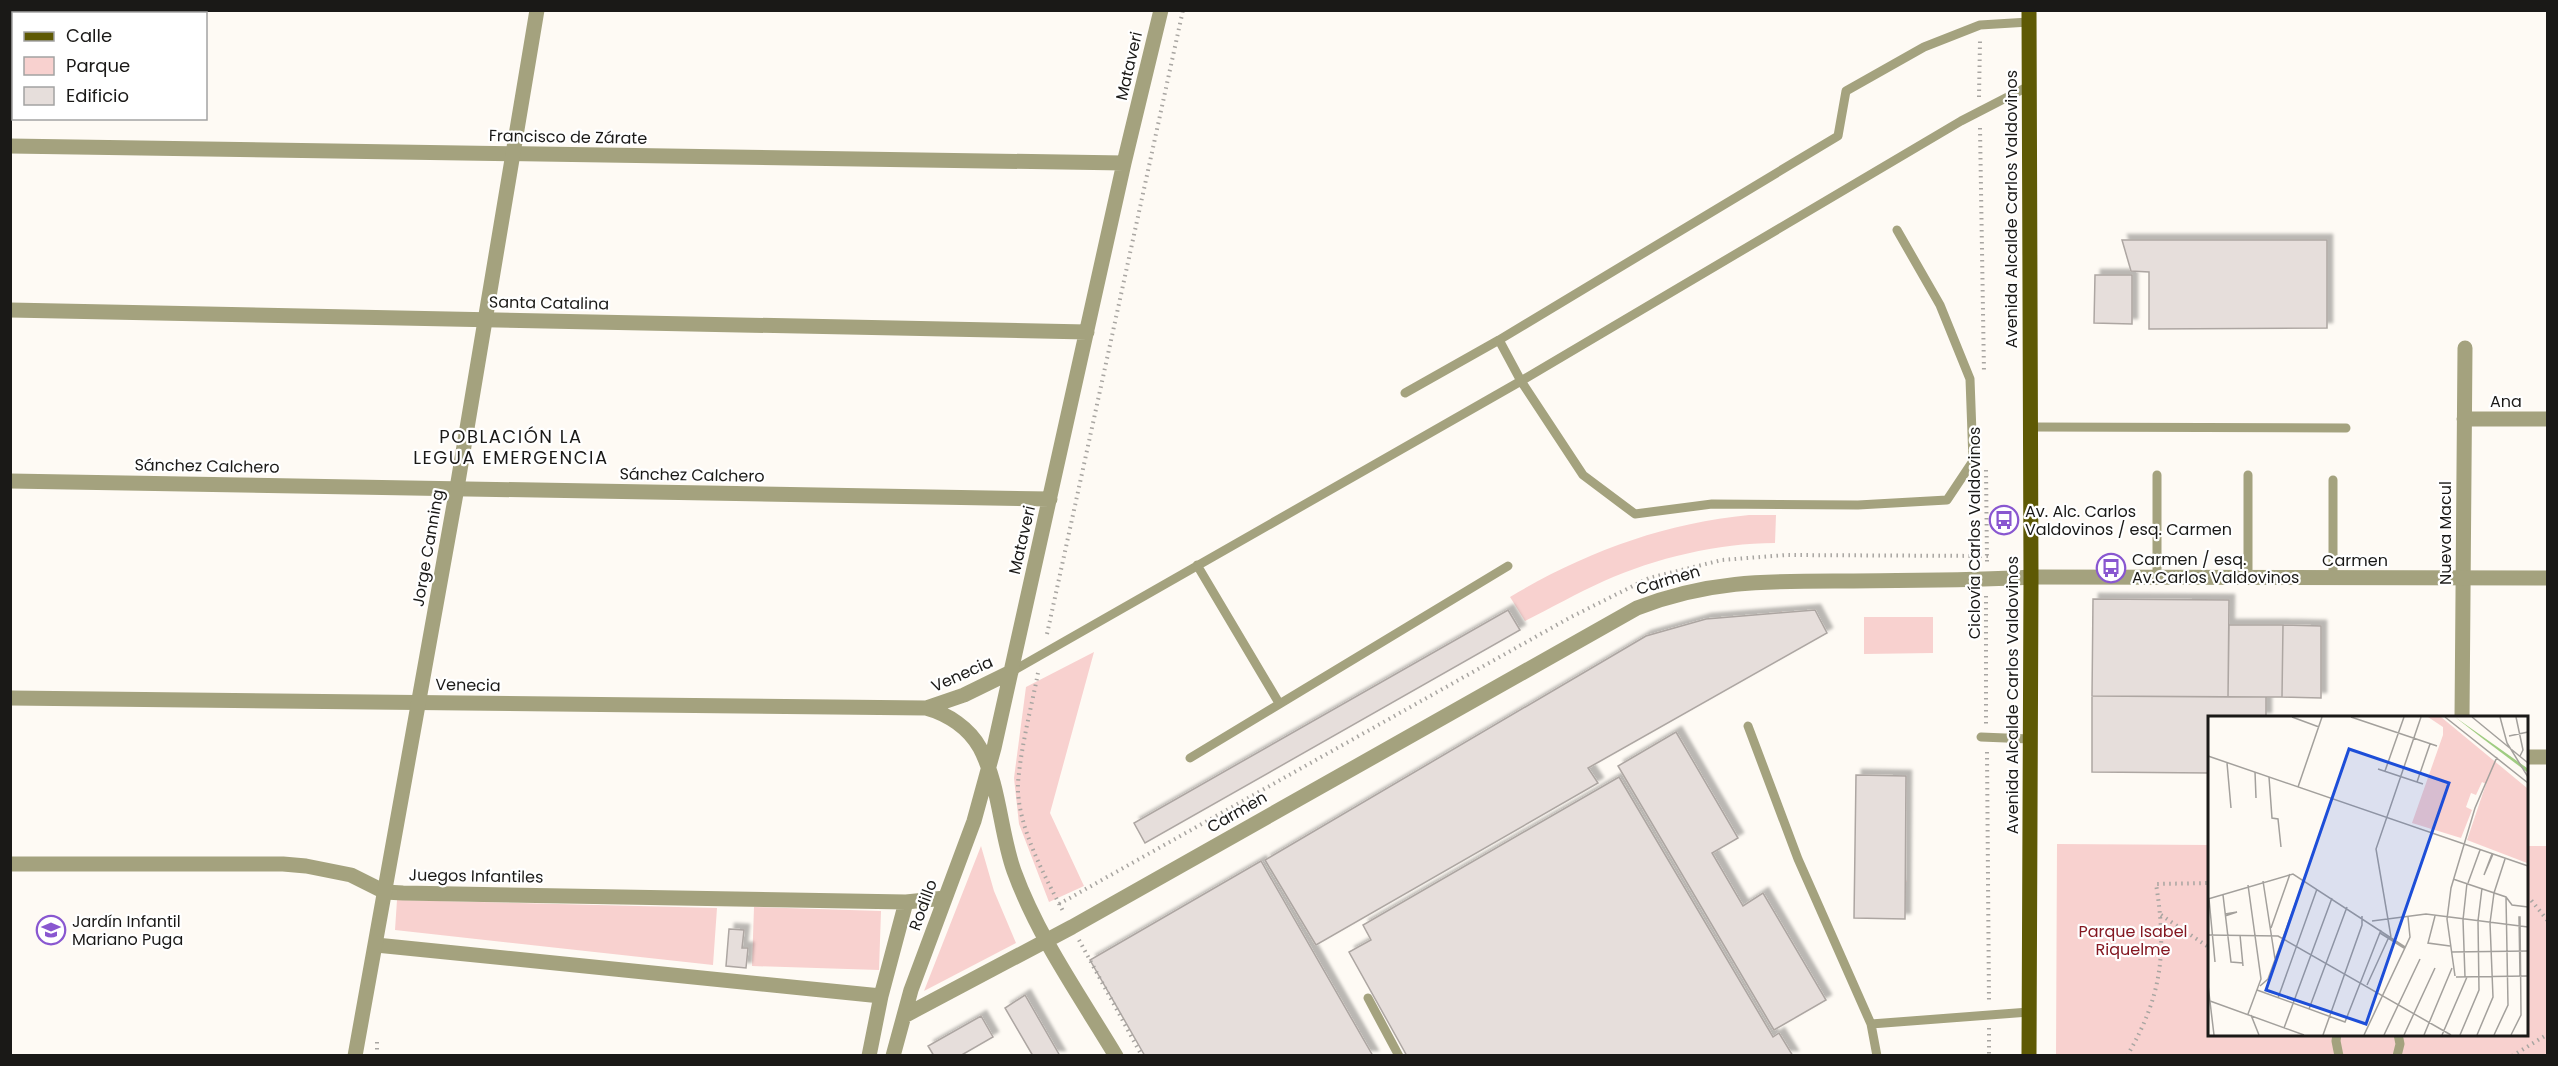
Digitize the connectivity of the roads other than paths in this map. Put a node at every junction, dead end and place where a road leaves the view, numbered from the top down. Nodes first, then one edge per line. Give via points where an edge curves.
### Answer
1 (537, 10) edge
2 (1161, 10) edge
3 (2029, 16) edge
4 (2029, 86) junction
5 (10, 146) edge
6 (514, 154) junction
7 (1124, 163) junction
8 (1897, 230) dead end
9 (10, 310) edge
10 (485, 319) junction
11 (1087, 332) junction
12 (1499, 340) junction
13 (2465, 348) dead end
14 (1521, 381) junction
15 (1405, 393) dead end
16 (2464, 419) junction
17 (2547, 419) edge
18 (2030, 428) junction
19 (2346, 428) dead end
20 (2157, 475) dead end
21 (2248, 475) dead end
22 (2333, 480) dead end
23 (10, 481) edge
24 (457, 489) junction
25 (1050, 499) junction
26 (1197, 565) junction
27 (1508, 566) dead end
28 (2031, 577) junction
29 (2157, 577) junction
30 (2248, 578) junction
31 (2332, 578) junction
32 (2463, 578) junction
33 (2547, 578) edge
34 (1011, 672) junction
35 (10, 698) edge
36 (417, 702) junction
37 (1279, 703) junction
38 (926, 708) junction
39 (2462, 716) edge
40 (1748, 726) dead end
41 (1984, 737) road end
42 (2030, 739) junction
43 (2528, 757) edge
44 (1190, 758) dead end
45 (2547, 758) edge
46 (987, 769) junction
47 (10, 864) edge
48 (385, 892) junction
49 (945, 898) junction
50 (906, 902) junction
51 (1046, 940) junction
52 (376, 945) junction
53 (881, 996) junction
54 (1368, 998) dead end
55 (2029, 1012) junction
56 (904, 1016) junction
57 (1871, 1024) junction
58 (2337, 1036) edge
59 (2398, 1036) edge
60 (355, 1056) edge
61 (869, 1056) edge
62 (893, 1056) edge
63 (1116, 1056) edge
64 (1399, 1056) edge
65 (1877, 1056) edge
66 (2029, 1056) edge
67 (2339, 1056) edge
68 (2397, 1056) edge

1 - 6 street, Jorge Canning
2 - 7 street, Mataveri
3 - 4 main road, Avenida Alcalde Carlos Valdovinos
3 - 12 lane via 1980,25 1924,47 1846,91 1838,136
4 - 14 lane
4 - 18 main road, Avenida Alcalde Carlos Valdovinos
5 - 6 street, Francisco de Zárate
6 - 7 street, Francisco de Zárate
6 - 10 street, Jorge Canning
7 - 11 street, Mataveri
8 - 14 lane via 1940,306 1970,380 1973,461 1947,500 1712,504 1635,514 1583,475
9 - 10 street, Santa Catalina
10 - 11 street, Santa Catalina
10 - 24 street, Jorge Canning
11 - 25 street, Mataveri
12 - 14 lane
12 - 15 lane
13 - 16 street, Nueva Macul
14 - 26 lane
16 - 17 street, Ana
16 - 32 street, Nueva Macul
18 - 19 lane
18 - 28 main road, Avenida Alcalde Carlos Valdovinos
20 - 29 lane
21 - 30 lane
22 - 31 lane
23 - 24 street, Sánchez Calchero
24 - 25 street, Sánchez Calchero
24 - 36 street, Jorge Canning
25 - 34 street, Mataveri
26 - 34 lane
26 - 37 lane
27 - 37 lane
28 - 29 street, Carmen
28 - 42 main road, Avenida Alcalde Carlos Valdovinos
28 - 51 street, Carmen via 1751,581 1690,590 1653,602 1619,616
29 - 30 street, Carmen
30 - 31 street, Carmen
31 - 32 street, Carmen
32 - 33 street, Carmen
32 - 39 street, Nueva Macul
34 - 38 street, Venecia
34 - 46 street, Mataveri
35 - 36 street, Venecia
36 - 38 street, Venecia
36 - 48 street, Jorge Canning
37 - 44 lane
38 - 46 street, Venecia via 963,728 980,748
40 - 57 lane via 1798,859
41 - 42 lane
42 - 55 main road, Avenida Alcalde Carlos Valdovinos
43 - 45 street
46 - 49 street, Rodillo via 974,821
46 - 51 street via 1014,872
47 - 48 street, Juegos Infantiles via 283,864 351,875
48 - 50 street, Juegos Infantiles
48 - 52 street, Jorge Canning
49 - 50 street, Juegos Infantiles
49 - 56 street, Rodillo
50 - 53 street, Rodillo
51 - 56 street, Carmen
51 - 63 street
52 - 53 street
52 - 60 street, Jorge Canning
53 - 61 street, Rodillo
54 - 64 lane
55 - 57 lane
55 - 66 main road, Avenida Alcalde Carlos Valdovinos
56 - 62 street, Rodillo
57 - 65 lane
58 - 67 lane
59 - 68 lane

